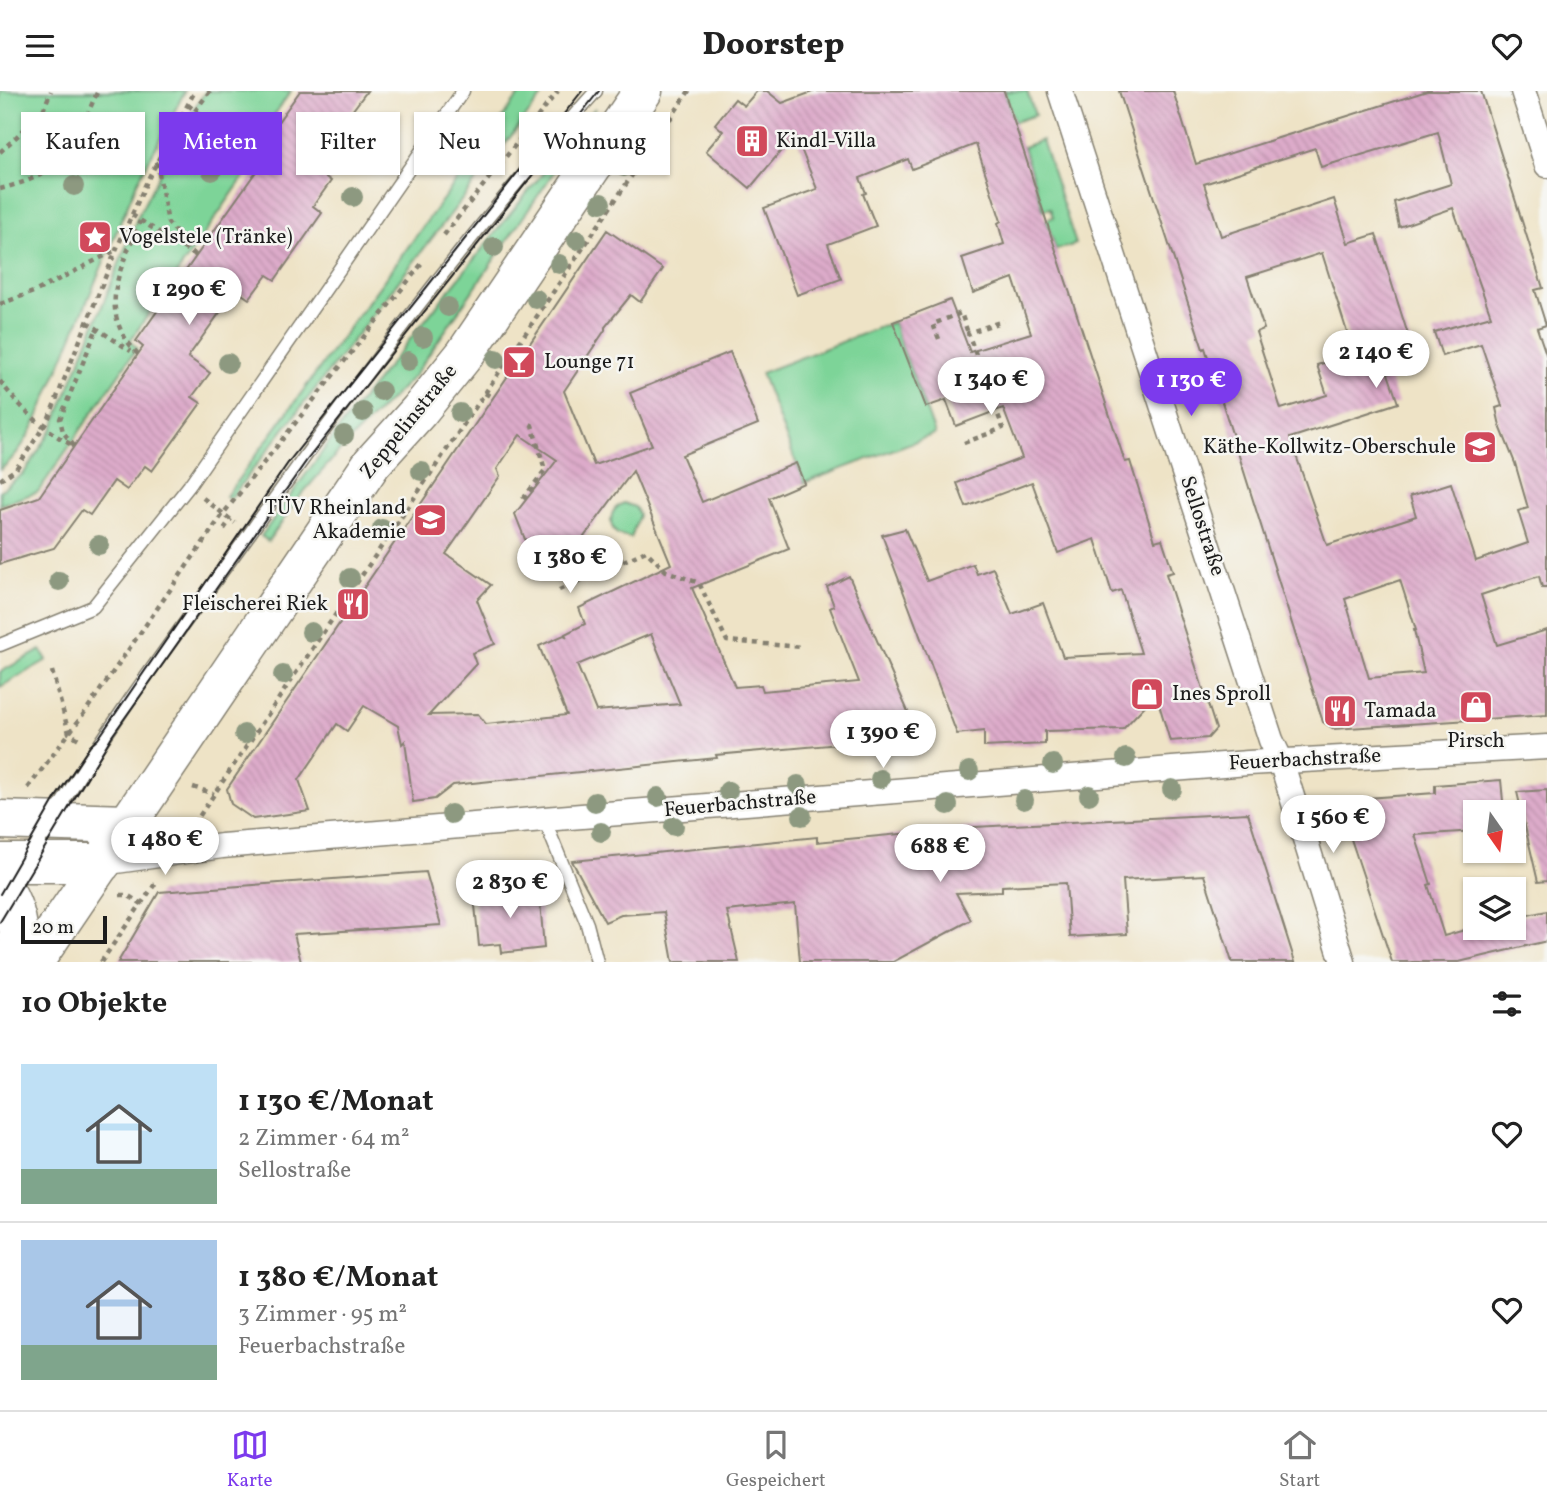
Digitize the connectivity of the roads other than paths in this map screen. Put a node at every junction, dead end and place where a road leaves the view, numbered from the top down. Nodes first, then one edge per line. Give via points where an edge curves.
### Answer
1 (463, 91) edge
2 (596, 91) edge
3 (643, 91) edge
4 (1060, 91) edge
5 (1523, 91) edge
6 (1547, 165) edge
7 (0, 645) edge
8 (1547, 747) edge
9 (1281, 761) junction
10 (11, 808) edge
11 (544, 819) junction
12 (51, 820) junction
13 (127, 824) junction
14 (102, 863) junction
15 (10, 882) edge
16 (18, 962) edge
17 (34, 962) edge
18 (597, 962) edge
19 (1343, 962) edge

1 - 7 lane via 189,486 93,607
2 - 12 lane via 536,157 399,327 108,732
3 - 13 main road, Zeppelinstraße via 465,354 372,463
4 - 9 street, Sellostraße
5 - 6 street
8 - 9 street, Feuerbachstraße
9 - 11 street, Feuerbachstraße
9 - 19 street, Sellostraße
10 - 12 main road
11 - 14 street, Feuerbachstraße via 222,846
11 - 18 lane via 587,924
12 - 13 main road
12 - 15 lane
13 - 14 main road, Zeppelinstraße
14 - 15 main road
14 - 17 main road, Zeppelinstraße
15 - 16 main road via 20,934

